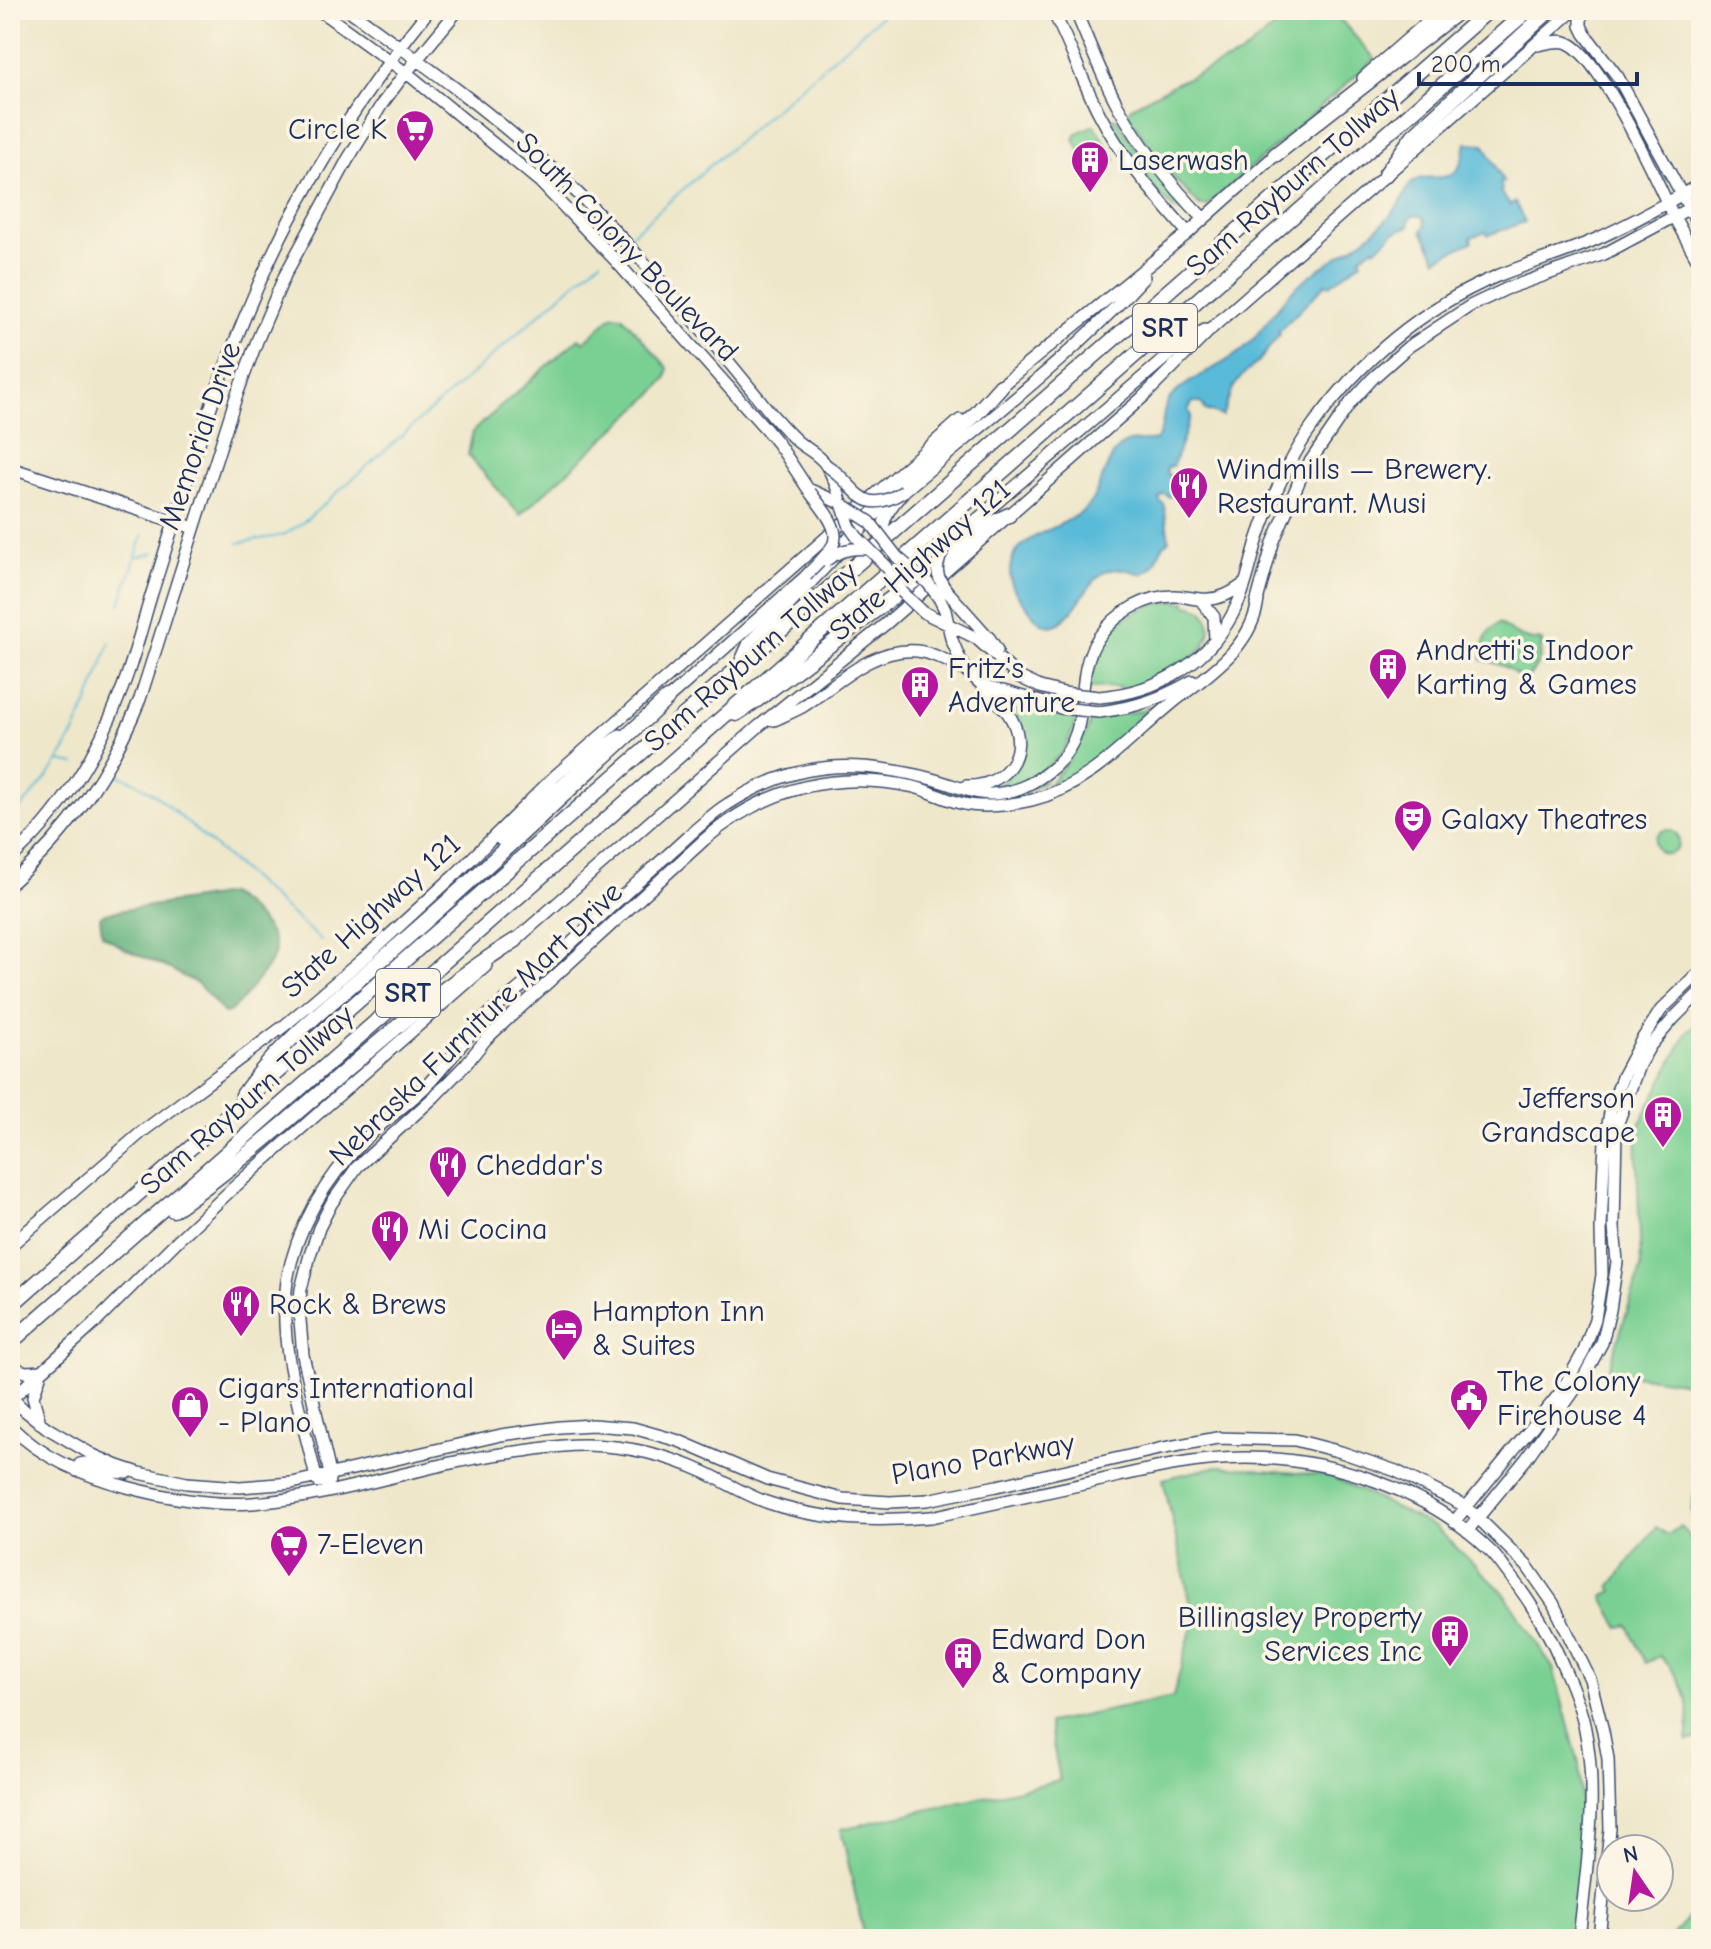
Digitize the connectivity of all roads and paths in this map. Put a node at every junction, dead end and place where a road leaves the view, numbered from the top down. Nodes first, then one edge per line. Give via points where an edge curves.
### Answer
1 (319, 10) edge
2 (349, 10) edge
3 (429, 10) edge
4 (458, 10) edge
5 (1052, 10) edge
6 (1075, 10) edge
7 (1441, 10) edge
8 (1460, 10) edge
9 (1489, 10) edge
10 (1528, 10) edge
11 (1550, 10) edge
12 (1574, 10) edge
13 (1581, 10) edge
14 (1534, 46) junction
15 (399, 47) junction
16 (418, 59) junction
17 (388, 61) junction
18 (406, 73) junction
19 (1275, 155) junction
20 (552, 168) junction
21 (1385, 175) junction
22 (539, 181) junction
23 (1701, 184) edge
24 (1681, 194) junction
25 (1667, 201) junction
26 (1701, 202) edge
27 (1689, 208) junction
28 (1674, 217) junction
29 (1204, 219) junction
30 (1701, 230) edge
31 (1188, 233) junction
32 (1168, 249) junction
33 (1701, 266) edge
34 (1463, 292) junction
35 (1215, 325) junction
36 (1431, 330) junction
37 (718, 348) junction
38 (704, 360) junction
39 (1001, 386) junction
40 (1310, 430) junction
41 (1325, 439) junction
42 (824, 461) junction
43 (10, 468) edge
44 (806, 487) junction
45 (904, 491) junction
46 (842, 504) junction
47 (1009, 515) junction
48 (174, 521) junction
49 (194, 528) junction
50 (882, 538) junction
51 (945, 547) junction
52 (869, 549) junction
53 (905, 564) junction
54 (806, 576) junction
55 (1245, 583) junction
56 (943, 594) junction
57 (1200, 599) junction
58 (1258, 600) junction
59 (948, 625) junction
60 (140, 632) junction
61 (158, 638) junction
62 (1215, 641) junction
63 (1003, 661) junction
64 (741, 666) junction
65 (968, 672) junction
66 (982, 685) junction
67 (667, 699) junction
68 (759, 726) junction
69 (692, 743) junction
70 (1067, 754) junction
71 (957, 786) junction
72 (1007, 804) junction
73 (11, 858) edge
74 (24, 871) junction
75 (456, 874) junction
76 (10, 884) edge
77 (516, 940) junction
78 (1701, 971) edge
79 (1701, 991) edge
80 (232, 1112) junction
81 (123, 1243) junction
82 (10, 1246) edge
83 (10, 1306) edge
84 (11, 1342) edge
85 (10, 1367) edge
86 (42, 1371) junction
87 (11, 1398) edge
88 (40, 1423) junction
89 (11, 1427) edge
90 (77, 1471) junction
91 (139, 1473) junction
92 (330, 1474) junction
93 (316, 1478) junction
94 (327, 1491) junction
95 (1467, 1507) junction
96 (1479, 1517) junction
97 (1454, 1522) junction
98 (1467, 1531) junction
99 (1579, 1939) edge
100 (1599, 1939) edge

1 - 17 main road, South Colony Boulevard
2 - 15 main road, South Colony Boulevard
3 - 15 main road, Memorial Drive
4 - 16 main road, Memorial Drive
5 - 31 main road via 1115,141
6 - 29 main road via 1131,127
7 - 19 main road, State Highway 121
8 - 19 highway
9 - 64 highway, Sam Rayburn Tollway / SRT
10 - 69 highway, Sam Rayburn Tollway / SRT
11 - 21 highway via 1413,136
12 - 14 main road, State Highway 121
13 - 24 main road via 1585,34 1618,77
14 - 21 main road, State Highway 121
14 - 25 main road via 1565,41 1593,67
15 - 16 main road, South Colony Boulevard
15 - 17 main road, Memorial Drive
16 - 18 main road, Memorial Drive
16 - 20 main road, South Colony Boulevard
17 - 18 main road, South Colony Boulevard
17 - 48 main road, Memorial Drive via 297,206 267,266 216,391
18 - 22 main road, South Colony Boulevard
18 - 49 main road, Memorial Drive via 353,150 285,275 236,397
19 - 29 main road, State Highway 121
20 - 22 main road
20 - 37 main road, South Colony Boulevard via 634,251
21 - 35 main road, State Highway 121
22 - 38 main road, South Colony Boulevard
23 - 24 main road
24 - 25 main road
24 - 27 main road
25 - 28 main road
25 - 34 main road via 1596,240
26 - 27 main road
27 - 28 main road
27 - 30 main road
28 - 33 main road
28 - 36 main road via 1604,254 1506,289
29 - 31 main road, State Highway 121
31 - 32 main road, State Highway 121
32 - 39 main road, State Highway 121
32 - 45 main road via 1078,344
34 - 36 main road via 1432,319
34 - 40 main road via 1366,362
35 - 47 main road, State Highway 121 via 1143,397
35 - 51 main road via 1185,341
36 - 41 main road via 1373,378
37 - 38 main road
37 - 42 main road, South Colony Boulevard via 782,426
38 - 44 main road, South Colony Boulevard via 779,445
39 - 64 highway via 750,644
39 - 75 main road, State Highway 121 via 555,776
40 - 41 main road
40 - 55 main road via 1271,501
41 - 58 main road via 1303,472 1273,543
42 - 45 main road, bridge via 873,503
42 - 46 main road, South Colony Boulevard
43 - 48 main road
44 - 46 main road
44 - 54 main road, South Colony Boulevard, bridge via 835,536
45 - 50 main road, bridge via 886,513
46 - 50 main road, bridge via 870,522
46 - 52 main road, South Colony Boulevard, bridge via 850,527
47 - 68 main road, State Highway 121
47 - 69 highway via 988,525
48 - 49 main road
48 - 60 main road, Memorial Drive
49 - 61 main road, Memorial Drive
50 - 53 main road, bridge
51 - 53 main road via 926,560
51 - 56 main road, bridge via 937,574
52 - 54 main road, bridge via 838,551
52 - 59 main road, South Colony Boulevard, bridge via 903,593
53 - 56 main road, bridge
54 - 67 main road
55 - 57 main road, Nebraska Furniture Mart Drive via 1224,596
55 - 62 main road
56 - 59 main road
56 - 63 main road via 990,639
57 - 62 main road via 1214,617
57 - 70 main road, Nebraska Furniture Mart Drive via 1173,595 1151,600 1111,622 1088,659 1080,722
58 - 66 main road, bridge via 1222,656 1194,679 1139,706 1099,712 1061,708
58 - 72 main road, Nebraska Furniture Mart Drive via 1257,612 1227,661 1096,769 1048,795
59 - 63 main road via 976,638
59 - 65 main road
60 - 61 main road
60 - 73 main road, Memorial Drive via 121,693 87,763
61 - 74 main road, Memorial Drive via 140,699 99,783
62 - 63 main road, bridge via 1168,679 1131,693 1099,697 1040,687
64 - 80 highway, Sam Rayburn Tollway / SRT
65 - 66 main road
65 - 68 main road via 916,651 884,655 799,709
66 - 71 main road via 1011,717 1016,756 987,785
67 - 75 main road
67 - 80 highway via 297,1035 257,1075
68 - 77 main road, State Highway 121
69 - 81 highway, Sam Rayburn Tollway / SRT
70 - 71 main road, Nebraska Furniture Mart Drive via 1033,783 1006,793 974,794
70 - 72 main road via 1052,777
71 - 93 main road, Nebraska Furniture Mart Drive via 882,768 830,767 771,781 726,805 484,1020 425,1087 346,1158 306,1224 286,1293 289,1359
72 - 92 main road, Nebraska Furniture Mart Drive via 980,806 917,788 862,780 779,794 715,831 486,1039 441,1090 357,1167 319,1228 299,1309 303,1355
73 - 74 main road
74 - 76 main road, Memorial Drive
75 - 82 main road, State Highway 121 via 284,1026 143,1131
77 - 81 highway via 384,1035 278,1129
77 - 86 main road, State Highway 121 via 231,1190
78 - 95 main road via 1661,1010 1611,1107 1605,1141 1602,1275 1584,1351 1561,1392
79 - 96 main road via 1650,1046 1616,1128 1617,1262 1602,1343 1526,1459
80 - 83 highway, Sam Rayburn Tollway / SRT
81 - 84 highway, Sam Rayburn Tollway / SRT
85 - 86 main road
86 - 87 main road, State Highway 121
86 - 88 main road via 33,1397
87 - 88 main road, Plano Parkway
88 - 91 main road, Plano Parkway via 93,1455
89 - 90 main road, Plano Parkway
90 - 91 main road via 85,1463
90 - 94 main road, Plano Parkway via 201,1502 276,1501
91 - 93 main road, Plano Parkway via 240,1487
92 - 93 main road, Plano Parkway
92 - 94 main road, Nebraska Furniture Mart Drive
92 - 95 main road, Plano Parkway via 501,1435 621,1427 691,1445 767,1479 842,1499 890,1502 927,1500 1217,1438 1253,1438 1319,1445 1396,1471
93 - 94 main road, Nebraska Furniture Mart Drive
94 - 97 main road, Plano Parkway via 492,1454 587,1445 675,1459 767,1503 813,1515 906,1519 1177,1463 1244,1458 1296,1461 1358,1475 1429,1505
95 - 96 main road, Plano Parkway
95 - 97 main road
96 - 98 main road
96 - 100 main road, Plano Parkway via 1527,1566 1553,1603 1593,1689 1608,1759 1610,1799
97 - 98 main road, Plano Parkway
98 - 99 main road, Plano Parkway via 1490,1550 1545,1625 1583,1720 1592,1804

